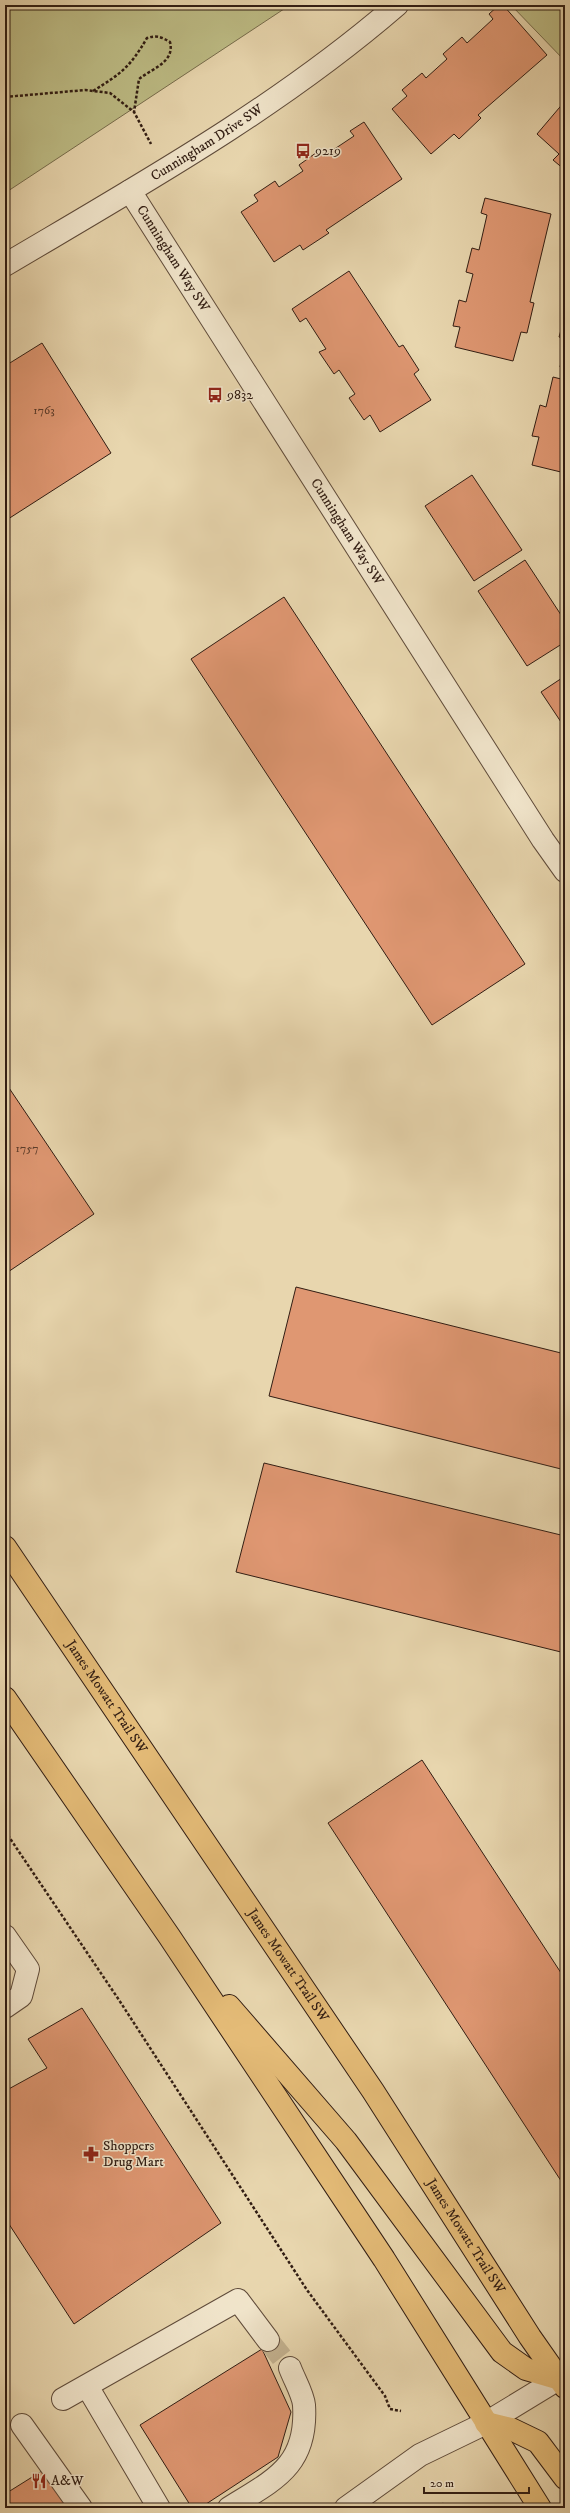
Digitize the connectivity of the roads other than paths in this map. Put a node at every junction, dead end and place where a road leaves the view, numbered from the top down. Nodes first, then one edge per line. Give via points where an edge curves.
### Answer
1 (397, 5) edge
2 (130, 192) junction
3 (5, 265) edge
4 (565, 870) edge
5 (5, 1547) edge
6 (5, 1698) edge
7 (5, 1936) edge
8 (168, 1936) junction
9 (5, 2007) edge
10 (268, 2340) tunnel mouth
11 (290, 2368) tunnel mouth
12 (563, 2380) edge
13 (87, 2386) junction
14 (63, 2399) dead end
15 (486, 2423) junction
16 (22, 2425) dead end
17 (565, 2478) edge
18 (81, 2508) edge
19 (159, 2508) edge
20 (229, 2508) edge
21 (346, 2508) edge
22 (540, 2508) edge

1 - 2 street, Cunningham Drive SW via 312,74 249,118
2 - 3 street, Cunningham Drive SW
2 - 4 street, Cunningham Way SW via 543,840
5 - 12 main road, James Mowatt Trail SW via 373,2091 525,2330
6 - 8 main road
7 - 9 street via 28,1969 22,1996
8 - 12 main road via 346,2141 502,2352 526,2369
8 - 15 main road via 384,2259
10 - 13 street via 238,2300
11 - 20 street via 304,2404 302,2437 296,2457 279,2477
12 - 15 street
13 - 14 street
13 - 19 street
15 - 17 main road via 511,2429 538,2442
15 - 21 street via 420,2455
15 - 22 main road
16 - 18 street

